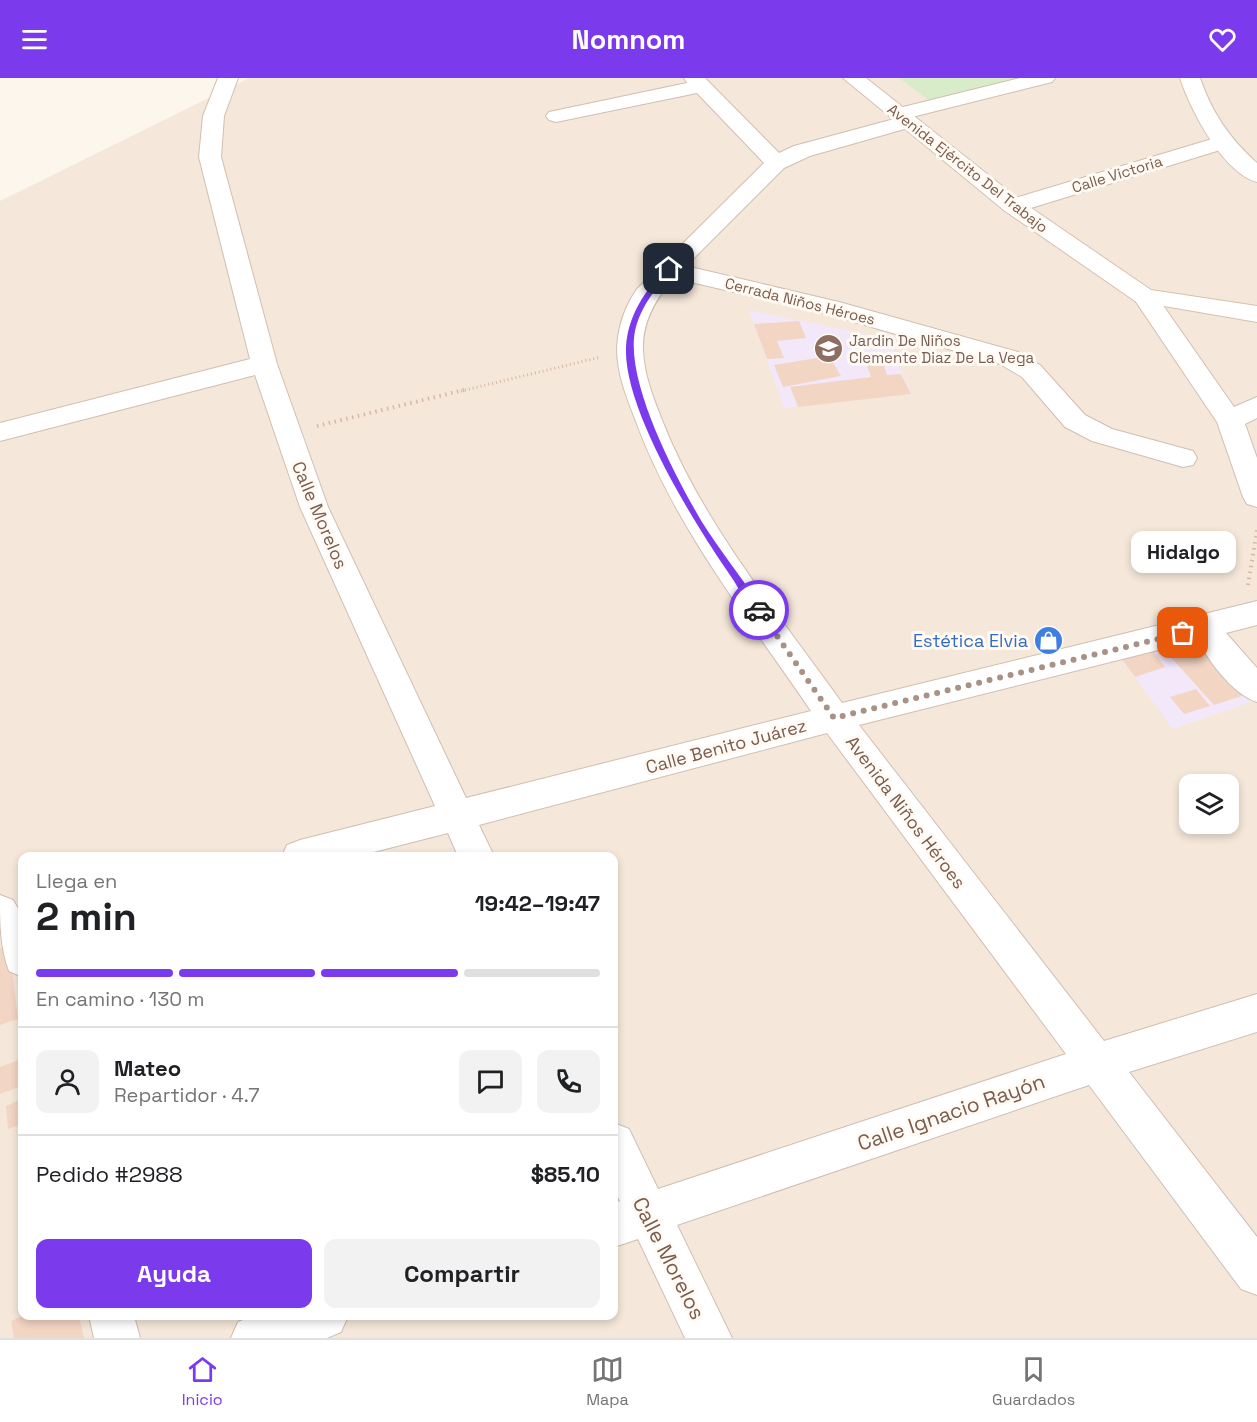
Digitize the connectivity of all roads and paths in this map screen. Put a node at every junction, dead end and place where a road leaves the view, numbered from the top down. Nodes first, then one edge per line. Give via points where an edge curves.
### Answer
1 (228, 78) edge
2 (853, 78) edge
3 (1045, 78) edge
4 (1190, 78) edge
5 (698, 82) edge
6 (556, 116) dead end
7 (903, 118) junction
8 (1222, 142) junction
9 (776, 163) junction
10 (1257, 175) edge
11 (1013, 206) junction
12 (669, 269) junction
13 (1144, 296) junction
14 (1257, 314) edge
15 (630, 350) junction
16 (264, 364) junction
17 (1257, 406) edge
18 (1230, 421) junction
19 (0, 432) edge
20 (287, 433) junction
21 (1184, 458) dead end
22 (1257, 497) edge
23 (1257, 530) edge
24 (1250, 614) edge
25 (1206, 627) junction
26 (1257, 689) edge
27 (834, 718) junction
28 (457, 818) junction
29 (317, 852) edge
30 (474, 852) edge
31 (1257, 1013) edge
32 (1096, 1064) junction
33 (618, 1163) edge
34 (630, 1220) edge
35 (1257, 1273) edge
36 (113, 1320) edge
37 (313, 1320) edge
38 (117, 1338) edge
39 (254, 1338) edge
40 (709, 1338) edge

1 - 16 street, Calle Morelos via 213,111 210,157
2 - 7 street, Avenida Ejército Del Trabajo
3 - 7 street
4 - 8 street via 1200,110
5 - 6 street
5 - 9 street
7 - 9 street
7 - 11 street, Avenida Ejército Del Trabajo
8 - 10 street
8 - 11 street, Calle Victoria
9 - 12 street, Avenida Niños Héroes
11 - 13 street, Avenida Ejército Del Trabajo
12 - 15 street, Avenida Niños Héroes via 646,294 638,310
12 - 21 street, Cerrada Niños Héroes via 830,307 1009,358 1031,371 1075,421 1102,435
13 - 14 street
13 - 18 street
15 - 20 path
15 - 27 street, Avenida Niños Héroes via 635,384 659,447 699,524
16 - 19 street
16 - 20 street, Calle Morelos
17 - 18 street
18 - 22 street
20 - 28 street, Calle Morelos via 314,507
23 - 24 path
24 - 25 street, Calle Benito Juárez
25 - 26 street via 1218,648
25 - 27 street, Calle Benito Juárez
27 - 28 street, Calle Benito Juárez
27 - 32 street, Avenida Niños Héroes
28 - 29 street, Calle Benito Juárez
28 - 30 street, Calle Morelos
31 - 32 street, Calle Ignacio Rayón
32 - 34 street, Calle Ignacio Rayón
32 - 35 street, Avenida Niños Héroes
33 - 34 street, Calle Morelos
34 - 40 street, Calle Morelos
36 - 38 street
37 - 39 street

